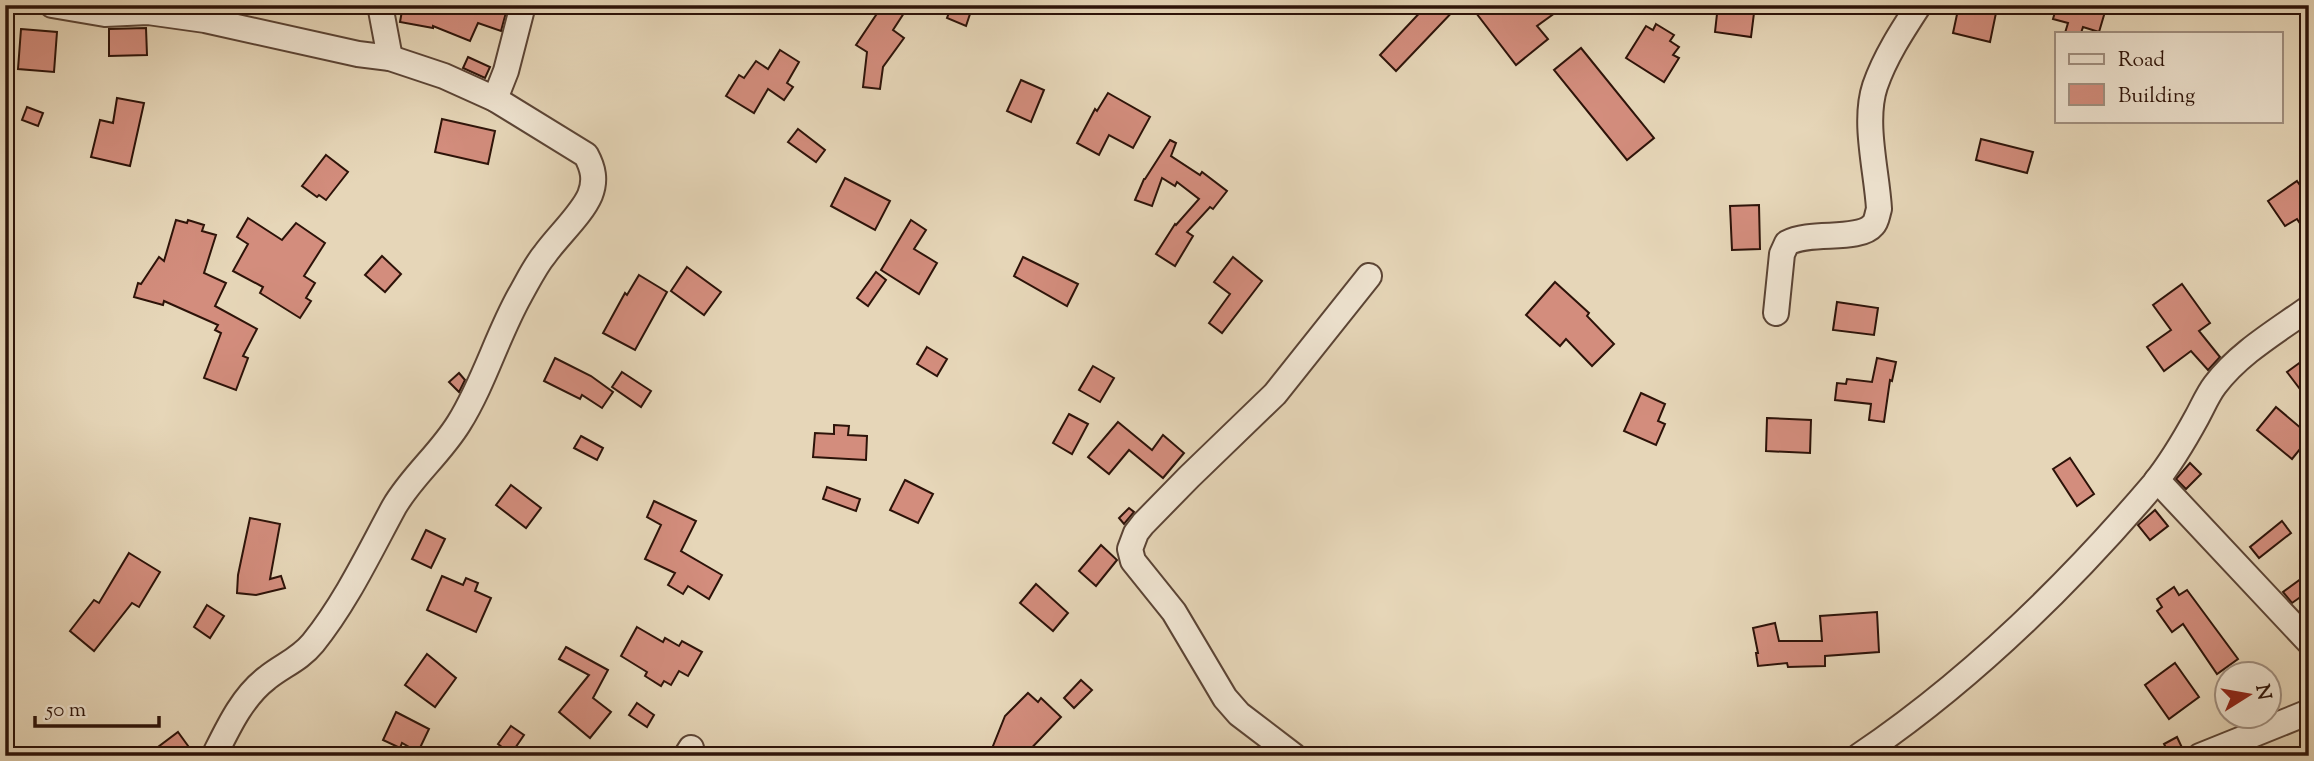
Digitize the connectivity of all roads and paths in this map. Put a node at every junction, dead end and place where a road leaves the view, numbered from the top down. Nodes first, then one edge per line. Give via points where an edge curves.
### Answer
1 (52, 5) edge
2 (380, 5) edge
3 (523, 5) edge
4 (1919, 5) edge
5 (390, 58) junction
6 (495, 99) junction
7 (1369, 276) dead end
8 (2309, 308) edge
9 (1776, 313) dead end
10 (2157, 480) junction
11 (2309, 642) edge
12 (2309, 712) edge
13 (214, 756) edge
14 (1294, 756) edge
15 (1859, 756) edge
16 (2200, 756) edge

1 - 5 street via 105,14 149,12 205,20
2 - 5 street
3 - 6 street
4 - 9 street via 1896,40 1874,88 1871,111 1879,209 1875,223 1866,232 1805,236 1787,243
5 - 6 street
6 - 13 street via 586,155 594,176 589,196 544,255 502,329 458,424 395,505 340,604 295,661 248,695
7 - 14 street via 1275,394 1143,524 1130,549 1133,561 1174,612 1225,698
8 - 10 street via 2235,362 2214,386
10 - 11 street
10 - 15 street via 2041,605 1956,682
12 - 16 street

